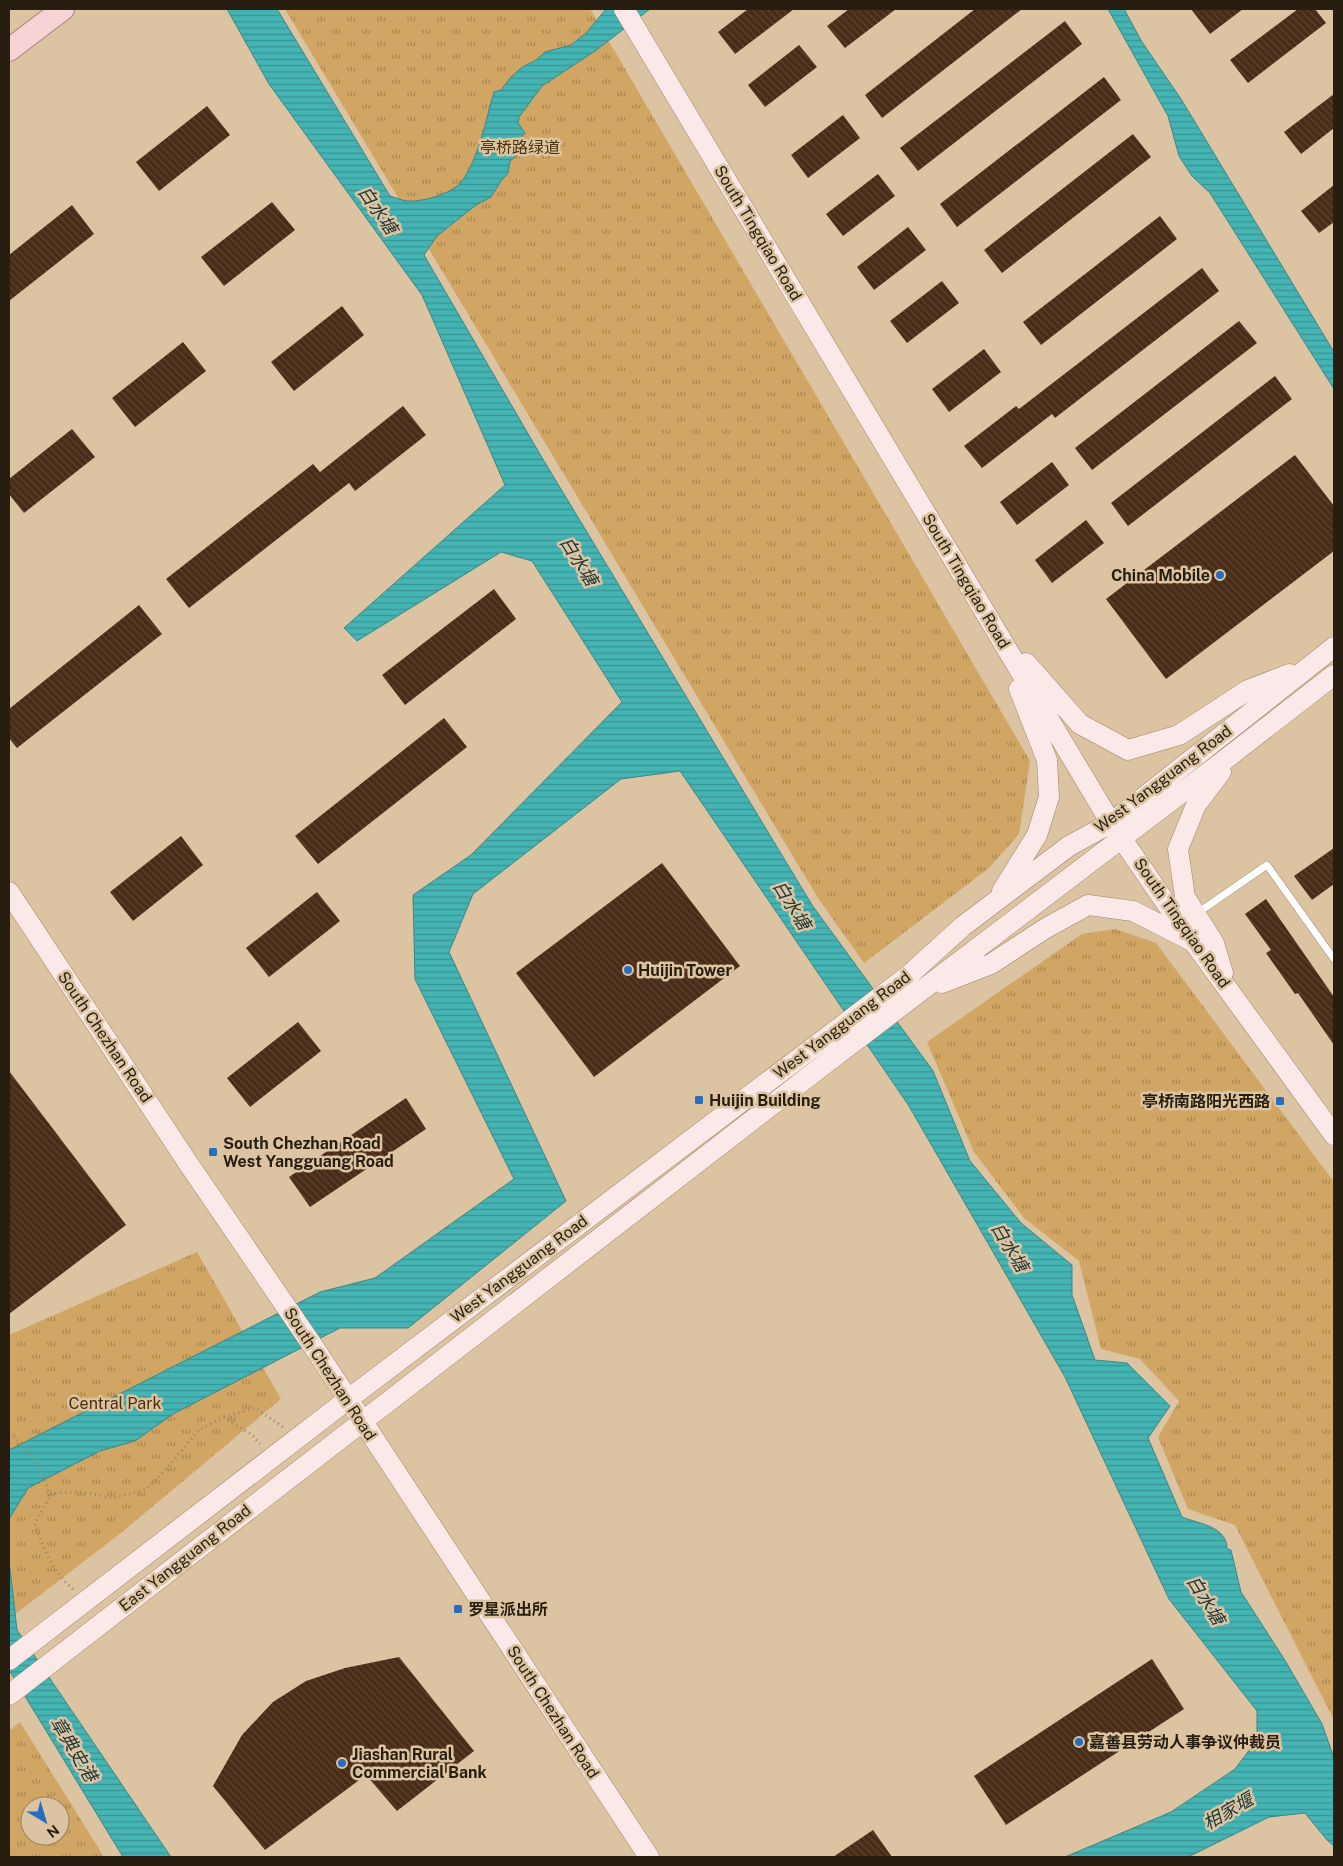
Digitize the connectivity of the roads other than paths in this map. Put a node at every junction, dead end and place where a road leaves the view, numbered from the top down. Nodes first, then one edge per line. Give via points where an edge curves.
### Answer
1 (63, 9) edge
2 (624, 9) edge
3 (9, 50) edge
4 (992, 625) junction
5 (1334, 647) edge
6 (1312, 664) junction
7 (1334, 675) edge
8 (1236, 751) junction
9 (1116, 831) junction
10 (9, 892) edge
11 (996, 901) junction
12 (1196, 914) junction
13 (1194, 942) junction
14 (1334, 959) edge
15 (1227, 987) junction
16 (921, 990) junction
17 (1334, 1136) edge
18 (347, 1400) junction
19 (361, 1420) junction
20 (9, 1660) edge
21 (9, 1695) edge
22 (649, 1857) edge

1 - 3 main road
2 - 4 street, South Tingqiao Road
4 - 6 street via 1080,724 1128,750 1179,735 1248,690
4 - 9 street, South Tingqiao Road
4 - 11 street via 1047,760 1049,797 1037,835
5 - 6 street, West Yangguang Road
6 - 9 street, West Yangguang Road
7 - 8 street, West Yangguang Road
8 - 9 street, West Yangguang Road
8 - 12 street via 1196,805 1178,849 1185,896
9 - 11 street, West Yangguang Road via 1069,846
9 - 13 street, South Tingqiao Road
9 - 16 street, West Yangguang Road
10 - 18 street, South Chezhan Road
11 - 18 street, West Yangguang Road via 908,975
12 - 14 lane via 1267,865
12 - 15 street via 1214,943
13 - 15 street, South Tingqiao Road
13 - 16 street via 1133,911 1088,905 991,964
15 - 17 street, South Tingqiao Road
16 - 19 street, West Yangguang Road
18 - 19 street, South Chezhan Road
18 - 20 street, East Yangguang Road
19 - 21 street, East Yangguang Road
19 - 22 street, South Chezhan Road

